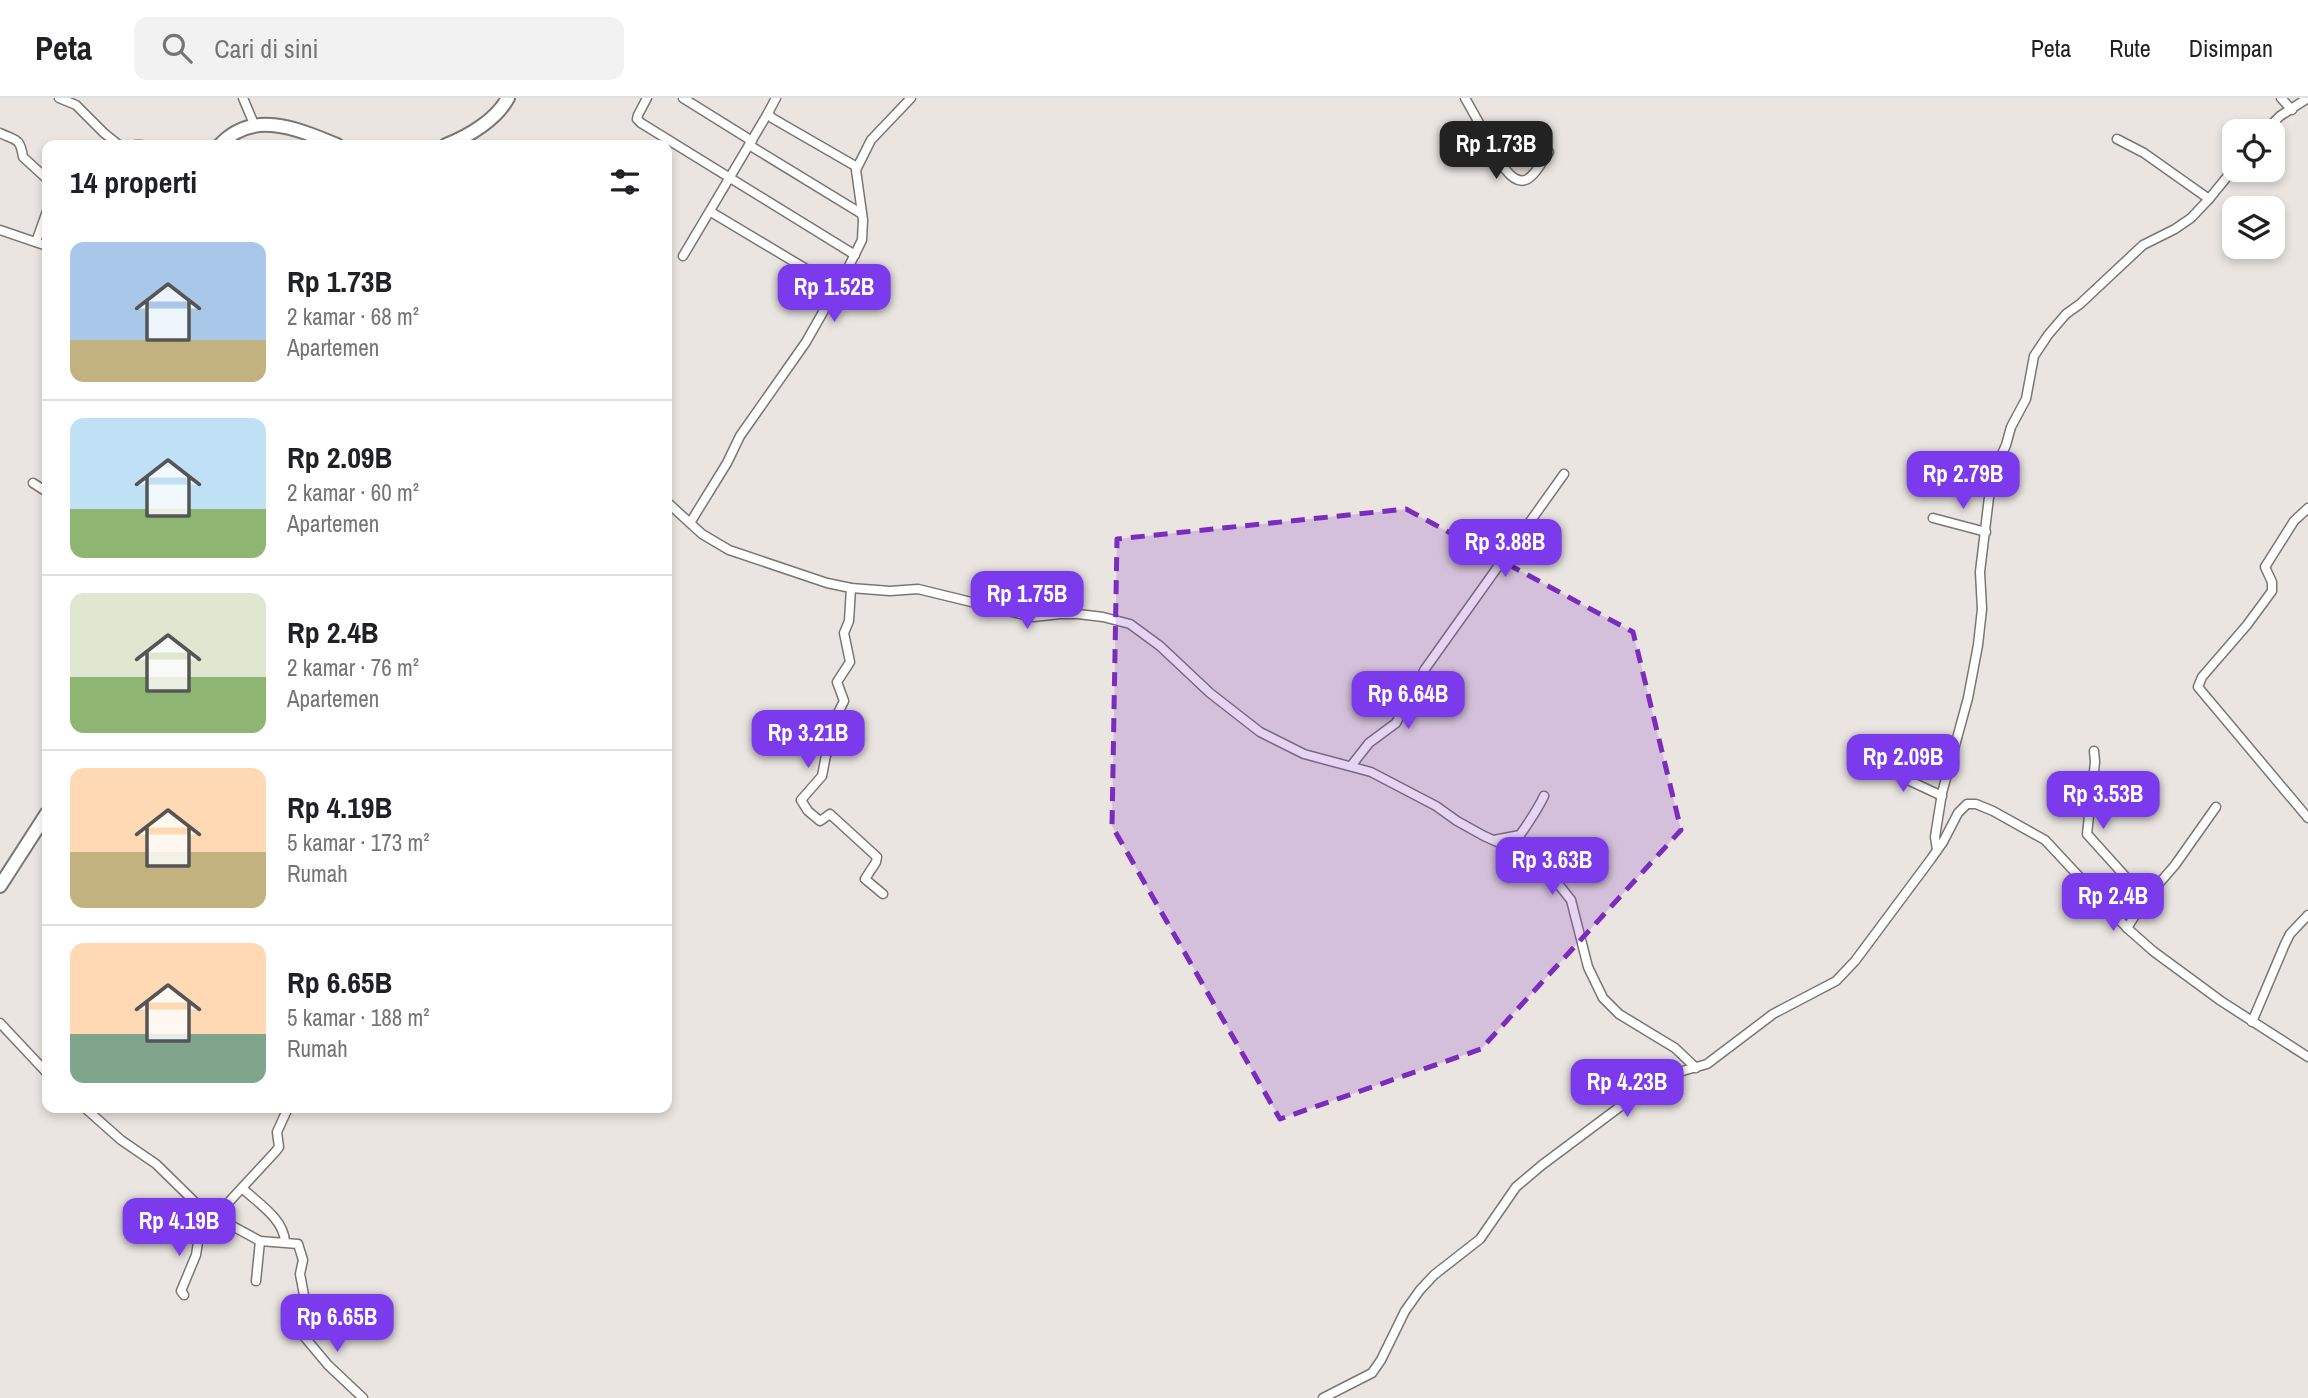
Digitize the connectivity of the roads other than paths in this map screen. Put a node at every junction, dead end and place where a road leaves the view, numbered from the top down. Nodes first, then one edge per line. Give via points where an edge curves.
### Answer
1 (59, 98) edge
2 (243, 98) edge
3 (508, 98) edge
4 (647, 98) edge
5 (683, 98) edge
6 (911, 98) edge
7 (1465, 98) edge
8 (2281, 98) edge
9 (2308, 98) edge
10 (772, 100) edge
11 (2291, 110) junction
12 (768, 113) junction
13 (2277, 119) edge
14 (254, 124) junction
15 (0, 133) edge
16 (2117, 139) dead end
17 (113, 140) edge
18 (225, 140) edge
19 (322, 140) edge
20 (456, 140) edge
21 (669, 140) edge
22 (672, 142) edge
23 (750, 144) junction
24 (1549, 152) dead end
25 (857, 167) junction
26 (42, 174) edge
27 (730, 179) junction
28 (2223, 182) edge
29 (2209, 199) junction
30 (711, 212) junction
31 (862, 214) junction
32 (42, 225) edge
33 (0, 230) edge
34 (36, 242) junction
35 (42, 244) edge
36 (855, 255) junction
37 (683, 256) dead end
38 (838, 288) junction
39 (1564, 474) dead end
40 (33, 483) dead end
41 (42, 489) edge
42 (672, 507) edge
43 (2308, 508) edge
44 (1933, 518) dead end
45 (690, 523) junction
46 (1986, 532) junction
47 (851, 588) junction
48 (2094, 751) dead end
49 (1882, 762) dead end
50 (1351, 766) junction
51 (1544, 796) dead end
52 (1942, 796) junction
53 (2216, 807) dead end
54 (2308, 818) edge
55 (42, 821) edge
56 (1494, 840) junction
57 (1937, 850) junction
58 (0, 886) edge
59 (883, 894) dead end
60 (2144, 901) junction
61 (2308, 915) edge
62 (2127, 928) junction
63 (2252, 1022) junction
64 (0, 1023) edge
65 (2308, 1057) edge
66 (42, 1068) edge
67 (1696, 1068) junction
68 (91, 1113) edge
69 (286, 1113) edge
70 (242, 1188) junction
71 (203, 1210) junction
72 (215, 1217) junction
73 (260, 1241) junction
74 (285, 1242) junction
75 (256, 1281) dead end
76 (184, 1295) dead end
77 (363, 1398) edge
78 (1323, 1398) edge

1 - 17 street via 76,105
2 - 14 street
3 - 20 main road via 476,130
4 - 21 street via 639,121
5 - 23 street
6 - 25 street via 871,140
7 - 24 street via 1513,178 1529,179
8 - 11 street
9 - 11 street
10 - 12 street
11 - 13 street
12 - 23 street
12 - 25 street
14 - 18 main road
14 - 19 main road
15 - 26 street via 20,143 23,157
16 - 29 street
22 - 27 street
23 - 27 street
23 - 31 street
25 - 31 street
27 - 30 street
27 - 36 street
28 - 29 street
29 - 46 street via 2191,218 2143,245 2048,335 2034,356 2026,399 1995,469
30 - 37 street
30 - 38 street
31 - 36 street via 862,240
32 - 34 street
33 - 34 street
34 - 35 street
36 - 38 street
38 - 45 street via 740,436
39 - 50 street via 1425,669 1396,723 1369,743
40 - 41 street
42 - 45 street
43 - 54 street via 2294,521 2265,567 2272,591 2198,687
44 - 46 street
45 - 47 street via 729,550
46 - 52 street via 1978,645
47 - 50 street via 918,589 1033,617 1078,614 1130,624 1260,733 1304,754
47 - 59 street via 844,633 850,662 837,682 844,701 838,713 841,734 826,755 822,776 802,800 820,821 833,815 877,857 866,879
48 - 60 street via 2087,834
49 - 52 street via 1895,774
50 - 56 street via 1399,786
51 - 56 street via 1520,835
52 - 57 street
53 - 60 street
55 - 58 main road
56 - 67 street via 1533,859 1567,892 1588,967 1603,998
57 - 62 street via 1962,807 1971,803 1984,807 2045,840
57 - 67 street via 1836,981 1787,1006 1723,1054
60 - 62 street
61 - 63 street via 2285,944
62 - 63 street via 2182,974
63 - 65 street
64 - 66 street
67 - 78 street via 1645,1088 1516,1187 1480,1239 1420,1290 1372,1373
68 - 71 street via 156,1164
69 - 70 street via 277,1132 279,1147
70 - 72 street
70 - 74 street via 275,1219
71 - 72 street
71 - 76 street via 196,1255 181,1289
72 - 73 street
73 - 74 street
73 - 75 street
74 - 77 street via 297,1243 303,1260 304,1298 290,1315 292,1322

